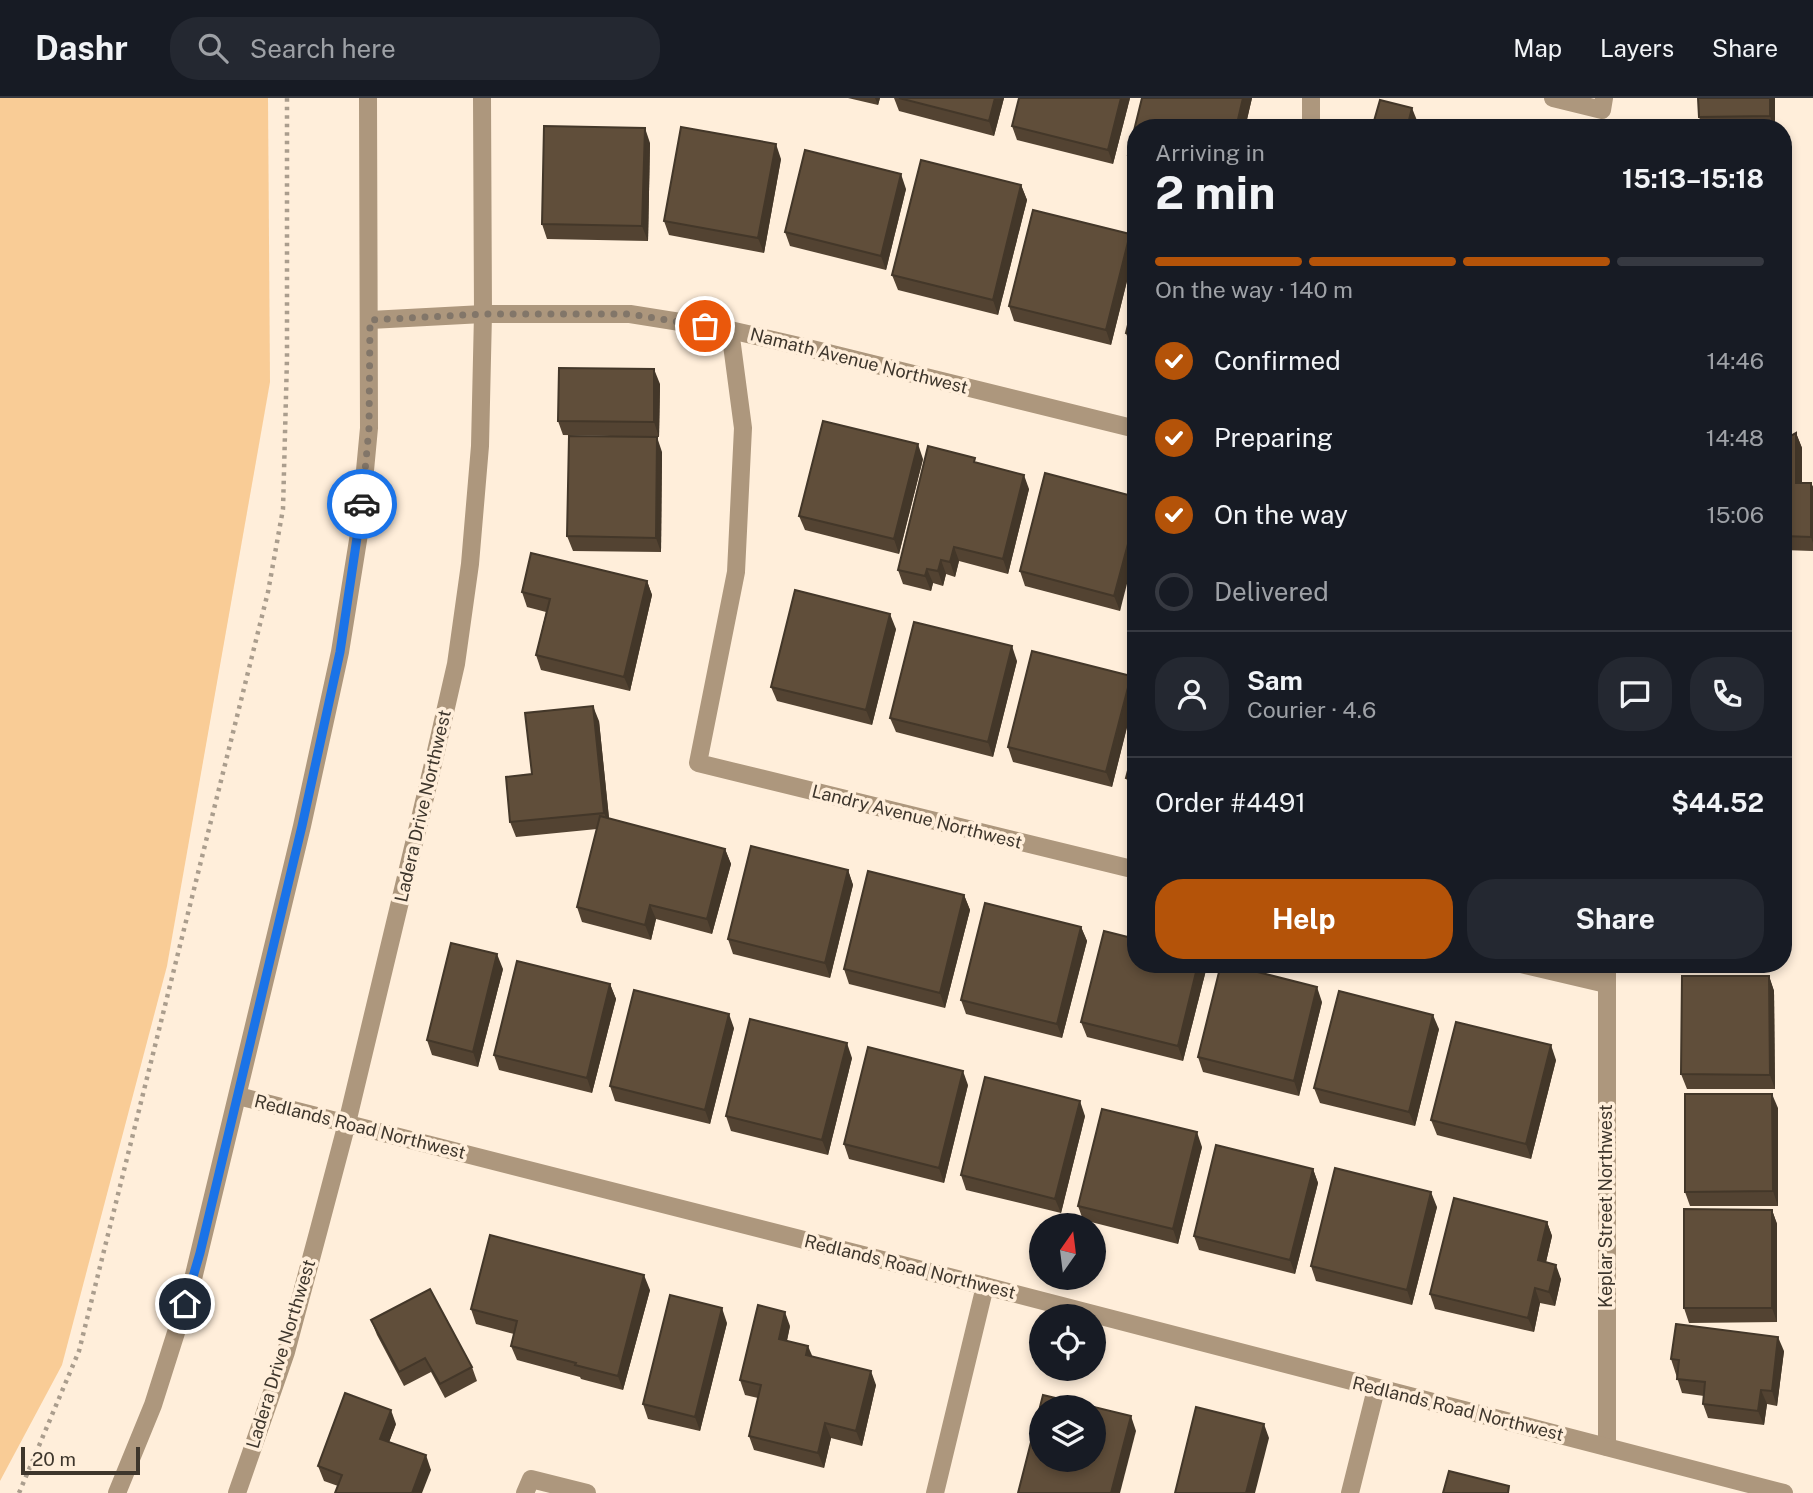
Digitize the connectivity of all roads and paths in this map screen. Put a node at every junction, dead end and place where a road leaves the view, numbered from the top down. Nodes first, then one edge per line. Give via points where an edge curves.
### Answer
1 (287, 98) edge
2 (368, 98) edge
3 (482, 98) edge
4 (1311, 98) edge
5 (1553, 98) edge
6 (1603, 104) edge
7 (1311, 119) edge
8 (483, 314) junction
9 (370, 320) junction
10 (730, 330) junction
11 (1127, 427) edge
12 (1127, 868) edge
13 (1557, 973) edge
14 (1607, 973) edge
15 (1606, 985) junction
16 (238, 1096) junction
17 (347, 1123) junction
18 (985, 1286) junction
19 (1376, 1389) junction
20 (1607, 1447) junction
21 (1735, 1487) edge
22 (19, 1493) edge
23 (117, 1493) edge
24 (237, 1493) edge
25 (525, 1493) edge
26 (587, 1493) edge
27 (935, 1493) edge
28 (1350, 1493) edge
29 (1784, 1493) edge

1 - 22 path via 288,358 283,509 268,592 79,1352
2 - 9 street
3 - 8 street, Ladera Drive Northwest
4 - 7 street
5 - 6 street
8 - 9 street, Namath Avenue Northwest
8 - 10 street, Namath Avenue Northwest via 630,314
8 - 17 street, Ladera Drive Northwest via 480,446 456,664
9 - 16 street via 369,428 359,534 340,652
10 - 11 street, Namath Avenue Northwest
10 - 12 street, Landry Avenue Northwest via 743,428 736,572 698,764
13 - 15 street
14 - 15 street, Keplar Street Northwest
15 - 20 street, Keplar Street Northwest
16 - 17 street, Redlands Road Northwest
16 - 23 street via 193,1279 153,1405
17 - 18 street, Redlands Road Northwest
17 - 24 street, Ladera Drive Northwest via 286,1352
18 - 19 street, Redlands Road Northwest
18 - 27 street
19 - 20 street, Redlands Road Northwest
19 - 28 street
20 - 21 street, Redlands Road Northwest
21 - 29 street, Redlands Road Northwest
25 - 26 street via 531,1479

